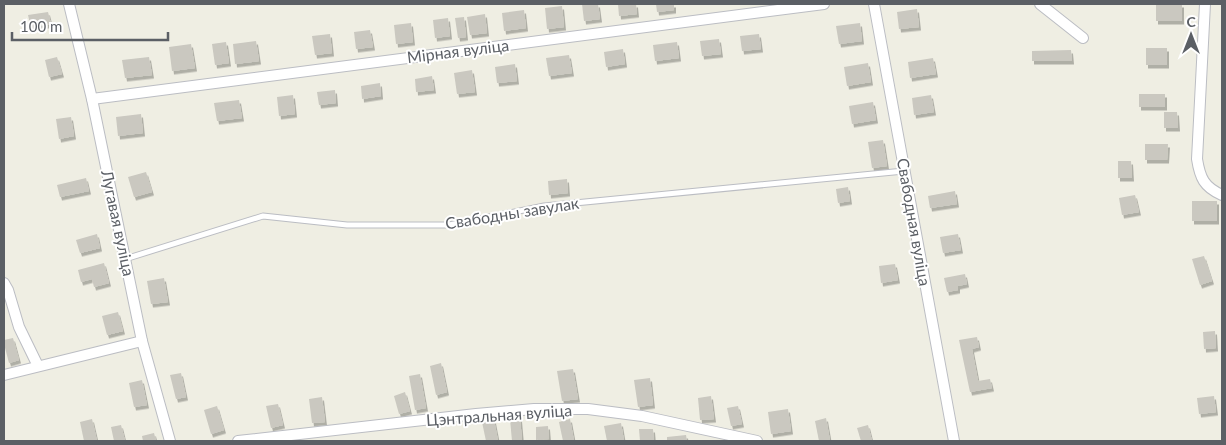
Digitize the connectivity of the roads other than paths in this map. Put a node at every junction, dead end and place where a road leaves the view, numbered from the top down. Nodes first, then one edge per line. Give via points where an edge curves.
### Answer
1 (69, 4) edge
2 (824, 4) edge
3 (874, 4) edge
4 (1040, 4) edge
5 (1205, 4) edge
6 (1083, 38) dead end
7 (92, 99) junction
8 (905, 171) junction
9 (1222, 195) edge
10 (125, 259) junction
11 (4, 283) edge
12 (142, 341) junction
13 (38, 366) junction
14 (4, 375) edge
15 (170, 441) edge
16 (238, 441) edge
17 (757, 441) edge
18 (954, 441) edge

1 - 7 street, Лугавая вуліца
2 - 7 street, Мірная вуліца
3 - 8 street, Свабодная вуліца
4 - 6 street
5 - 9 street via 1197,159 1205,184
7 - 10 street, Лугавая вуліца
8 - 10 lane, Свабодны завулак via 544,206 449,225 347,225 263,216
8 - 18 street, Свабодная вуліца
10 - 12 street, Лугавая вуліца
11 - 13 street via 19,327
12 - 13 street
12 - 15 street, Лугавая вуліца
13 - 14 street
16 - 17 street, Цэнтральная вуліца via 534,409 588,409 642,416

